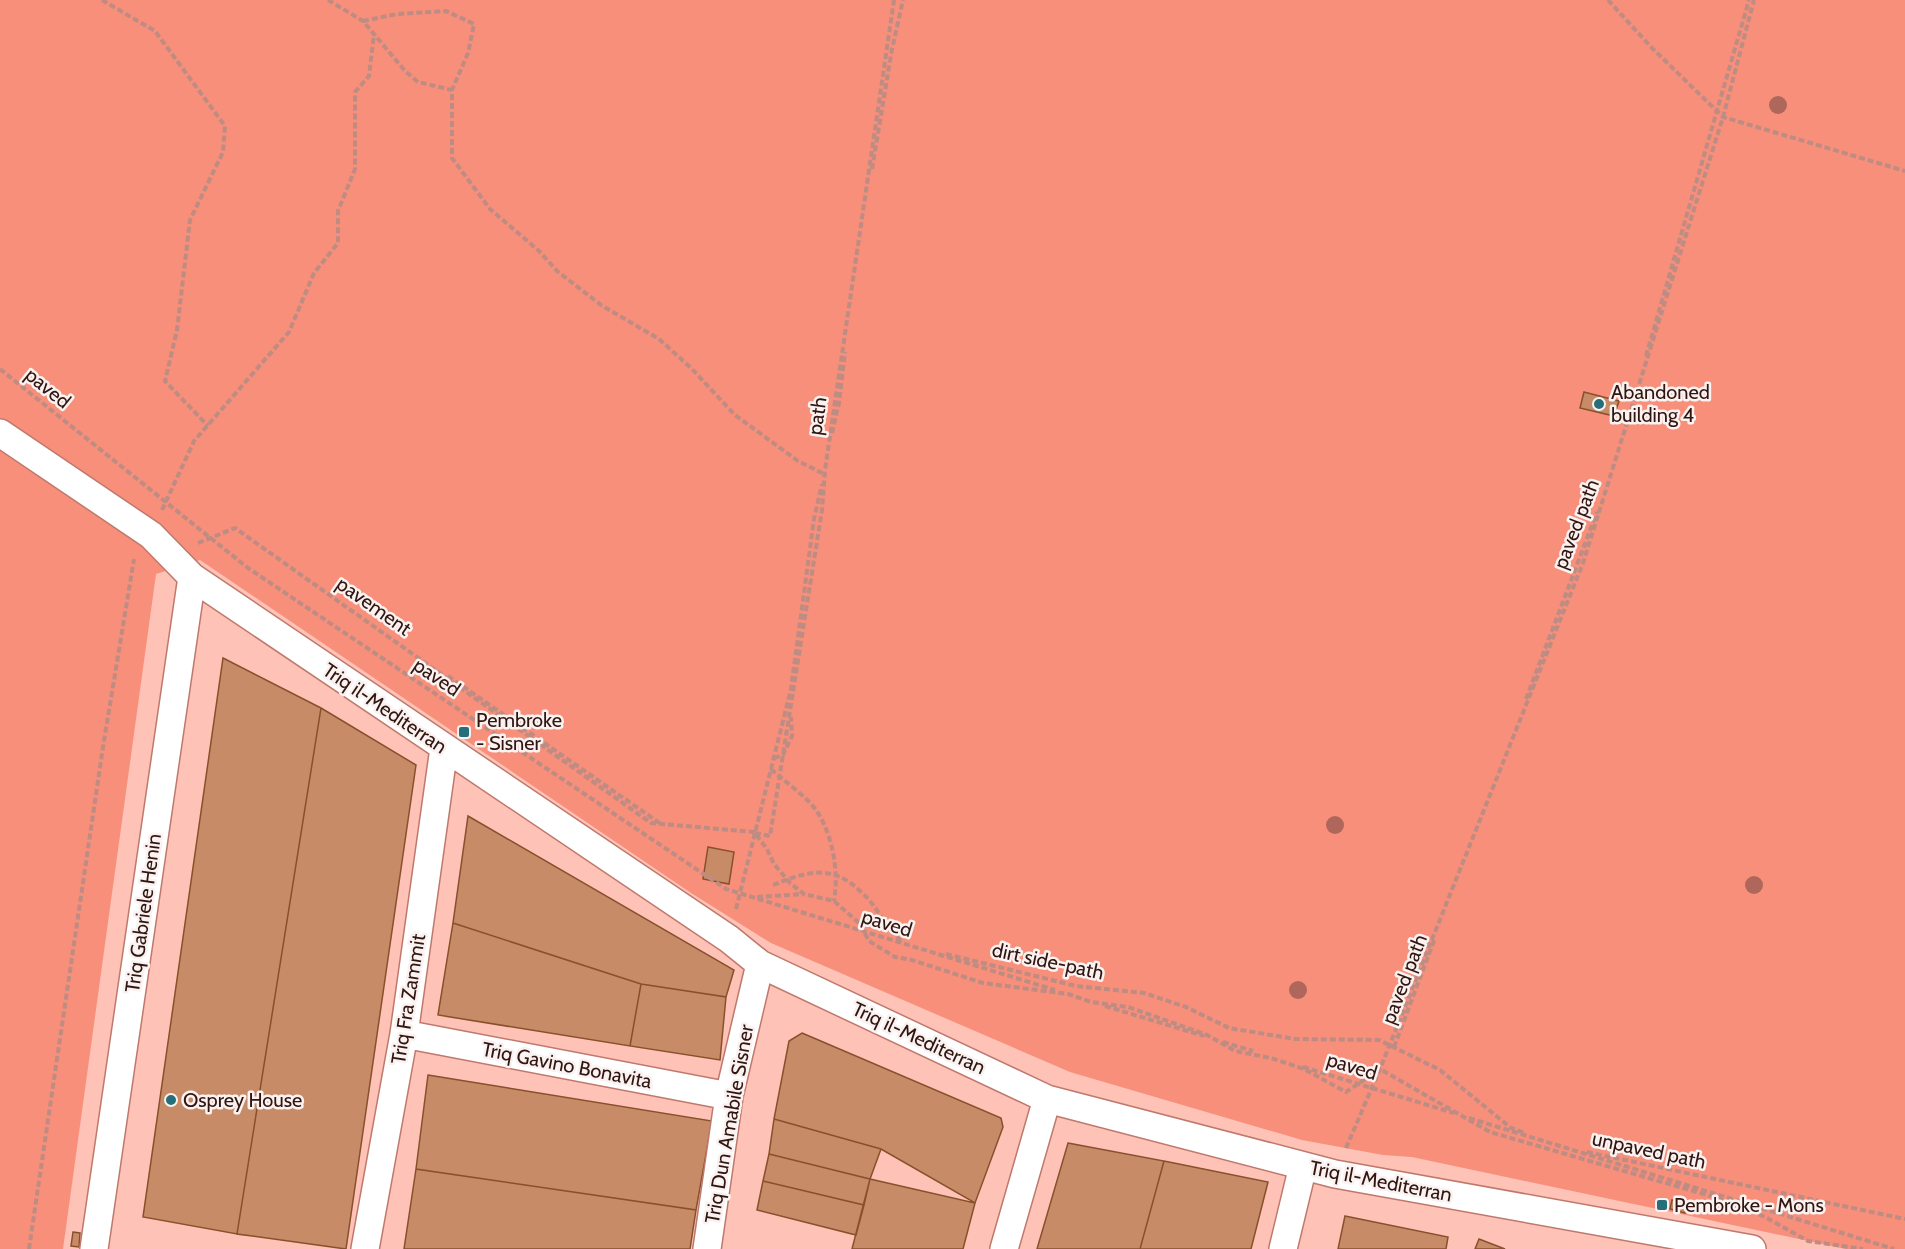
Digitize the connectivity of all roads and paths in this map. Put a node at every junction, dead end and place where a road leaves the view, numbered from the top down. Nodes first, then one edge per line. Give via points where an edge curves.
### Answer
1 (102, 0) edge
2 (328, 0) edge
3 (894, 0) edge
4 (903, 0) edge
5 (1608, 0) edge
6 (1749, 0) edge
7 (1754, 0) edge
8 (363, 21) junction
9 (374, 34) junction
10 (452, 90) junction
11 (1723, 117) junction
12 (1905, 171) edge
13 (0, 369) edge
14 (208, 426) junction
15 (0, 433) edge
16 (1612, 470) junction
17 (824, 472) junction
18 (148, 534) junction
19 (191, 546) dead end
20 (192, 577) junction
21 (783, 717) junction
22 (444, 748) junction
23 (773, 758) junction
24 (770, 769) junction
25 (754, 832) junction
26 (773, 885) dead end
27 (804, 894) junction
28 (739, 898) junction
29 (834, 901) junction
30 (729, 939) junction
31 (760, 963) junction
32 (404, 1034) junction
33 (1379, 1040) joint
34 (1394, 1047) junction
35 (1410, 1054) joint
36 (1380, 1069) junction
37 (729, 1096) junction
38 (1047, 1099) junction
39 (1303, 1166) junction
40 (1335, 1174) junction
41 (1905, 1219) edge
42 (99, 1248) edge
43 (29, 1249) edge
44 (365, 1249) edge
45 (707, 1249) edge
46 (1004, 1249) edge
47 (1283, 1249) edge
48 (1752, 1249) edge
49 (1863, 1249) edge
50 (1894, 1249) edge

1 - 14 path via 155,31 225,126 223,152 190,220 177,330 165,381
2 - 8 path
3 - 17 path, path
4 - 17 path via 869,186 839,403
5 - 11 path
6 - 16 path, paved path
7 - 11 path
8 - 9 path
8 - 10 path via 446,11 474,24 468,53
9 - 10 path via 418,82
9 - 14 path via 369,76 355,92 355,169 338,212 338,243 314,273 289,332
10 - 17 path via 452,158 490,209 557,271 601,305 659,339 735,415 798,461
11 - 12 path
11 - 16 path
13 - 50 path, paved via 248,568 726,889
14 - 18 path via 194,441
15 - 18 street, Triq il-Mediterran
16 - 34 path, paved path
16 - 36 path via 1583,563
17 - 21 path via 791,689
17 - 25 path, path via 822,510 770,836
18 - 20 street, Triq il-Mediterran
18 - 43 path via 133,562
19 - 25 path via 235,528 651,823
20 - 22 street, Triq il-Mediterran
20 - 42 street, Triq Gabriele Henin
21 - 23 path
21 - 23 path via 791,717 792,735 783,755
22 - 30 street, Triq il-Mediterran
22 - 32 street, Triq Fra Zammit
23 - 24 path
24 - 25 path
24 - 29 path via 815,810 835,864
25 - 27 path via 774,864
25 - 28 path
26 - 33 path, dirt side-path via 824,871 861,891 893,934 908,946 1076,986 1144,993 1186,1007 1229,1028 1295,1039
27 - 28 path
27 - 29 path
28 - 30 path
29 - 36 path via 859,923 870,941 895,957 983,983 1068,994 1128,1007 1207,1035 1235,1051 1304,1069 1346,1092
30 - 31 street, Triq il-Mediterran
31 - 37 street, Triq Dun Amabile Sisner
31 - 38 street, Triq il-Mediterran
32 - 37 street, Triq Gavino Bonavita
32 - 44 street, Triq Fra Zammit
33 - 34 path, paved path
34 - 35 path, paved path
35 - 41 path, unpaved path via 1440,1070 1511,1128 1564,1147
36 - 40 path
36 - 49 path via 1490,1132 1725,1200 1808,1241
37 - 45 street, Triq Dun Amabile Sisner
38 - 39 street, Triq il-Mediterran
38 - 46 street
39 - 40 street, Triq il-Mediterran
39 - 47 street
40 - 48 street, Triq il-Mediterran

